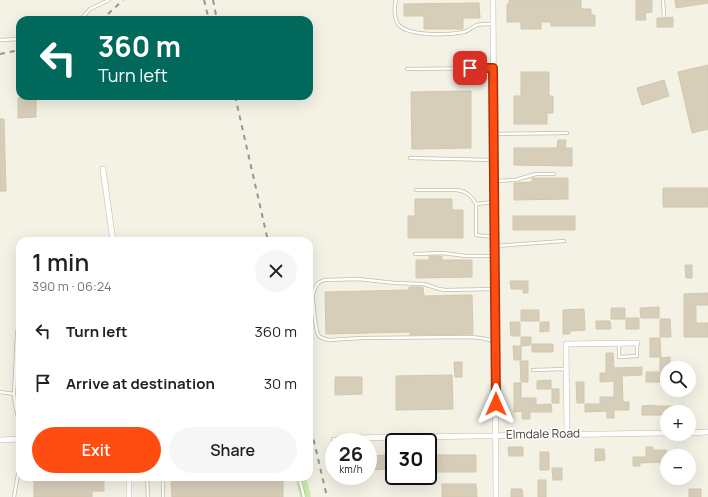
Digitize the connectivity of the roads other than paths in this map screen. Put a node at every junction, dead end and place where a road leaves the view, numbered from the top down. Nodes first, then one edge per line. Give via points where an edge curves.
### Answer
1 (109, 0) edge
2 (396, 0) edge
3 (493, 0) edge
4 (663, 0) edge
5 (84, 16) edge
6 (664, 16) dead end
7 (493, 24) junction
8 (16, 39) edge
9 (0, 40) edge
10 (493, 68) junction
11 (407, 69) dead end
12 (567, 133) dead end
13 (494, 134) junction
14 (410, 158) dead end
15 (494, 160) junction
16 (103, 169) dead end
17 (554, 174) dead end
18 (494, 181) junction
19 (416, 190) dead end
20 (494, 202) junction
21 (476, 204) junction
22 (112, 237) edge
23 (495, 238) junction
24 (564, 241) dead end
25 (495, 246) junction
26 (415, 254) dead end
27 (495, 256) junction
28 (495, 289) junction
29 (495, 341) junction
30 (637, 343) joint
31 (619, 344) junction
32 (16, 354) edge
33 (566, 369) junction
34 (533, 370) dead end
35 (0, 392) edge
36 (14, 394) junction
37 (16, 407) edge
38 (696, 432) edge
39 (708, 432) edge
40 (660, 433) edge
41 (567, 434) junction
42 (496, 435) junction
43 (377, 437) edge
44 (16, 439) edge
45 (0, 440) edge
46 (17, 481) edge
47 (129, 481) edge
48 (148, 481) edge
49 (163, 481) edge
50 (300, 481) edge
51 (14, 497) edge
52 (129, 497) edge
53 (148, 497) edge
54 (163, 497) edge
55 (304, 497) edge
56 (496, 497) edge

1 - 5 lane via 90,9
2 - 7 lane via 394,13 398,24 420,34 459,33 479,25
3 - 7 street
4 - 6 lane
7 - 10 street
8 - 9 lane
10 - 11 lane
10 - 13 street
12 - 13 lane
13 - 15 street
14 - 15 lane
15 - 18 street
16 - 22 street
17 - 18 lane via 536,174 522,179
18 - 20 street
19 - 21 lane via 463,191 473,198
20 - 21 lane
20 - 23 street
21 - 23 lane via 476,235
23 - 25 street
24 - 25 lane
25 - 27 street
26 - 27 lane
27 - 28 street
28 - 29 street
28 - 29 lane via 445,290 424,284 358,279 324,280 318,283 313,294 317,332 319,336 328,340 470,337
29 - 42 street
30 - 31 street
30 - 31 lane via 637,356 625,357 619,357
31 - 33 street via 566,344
32 - 36 lane
33 - 34 lane
33 - 41 street
35 - 36 lane
36 - 37 lane
38 - 39 street
40 - 41 street, Elmdale Road
41 - 42 street, Elmdale Road
42 - 43 street, Elmdale Road
42 - 56 street
44 - 45 street
46 - 51 lane
47 - 52 street
48 - 53 lane
49 - 54 lane
50 - 55 lane

